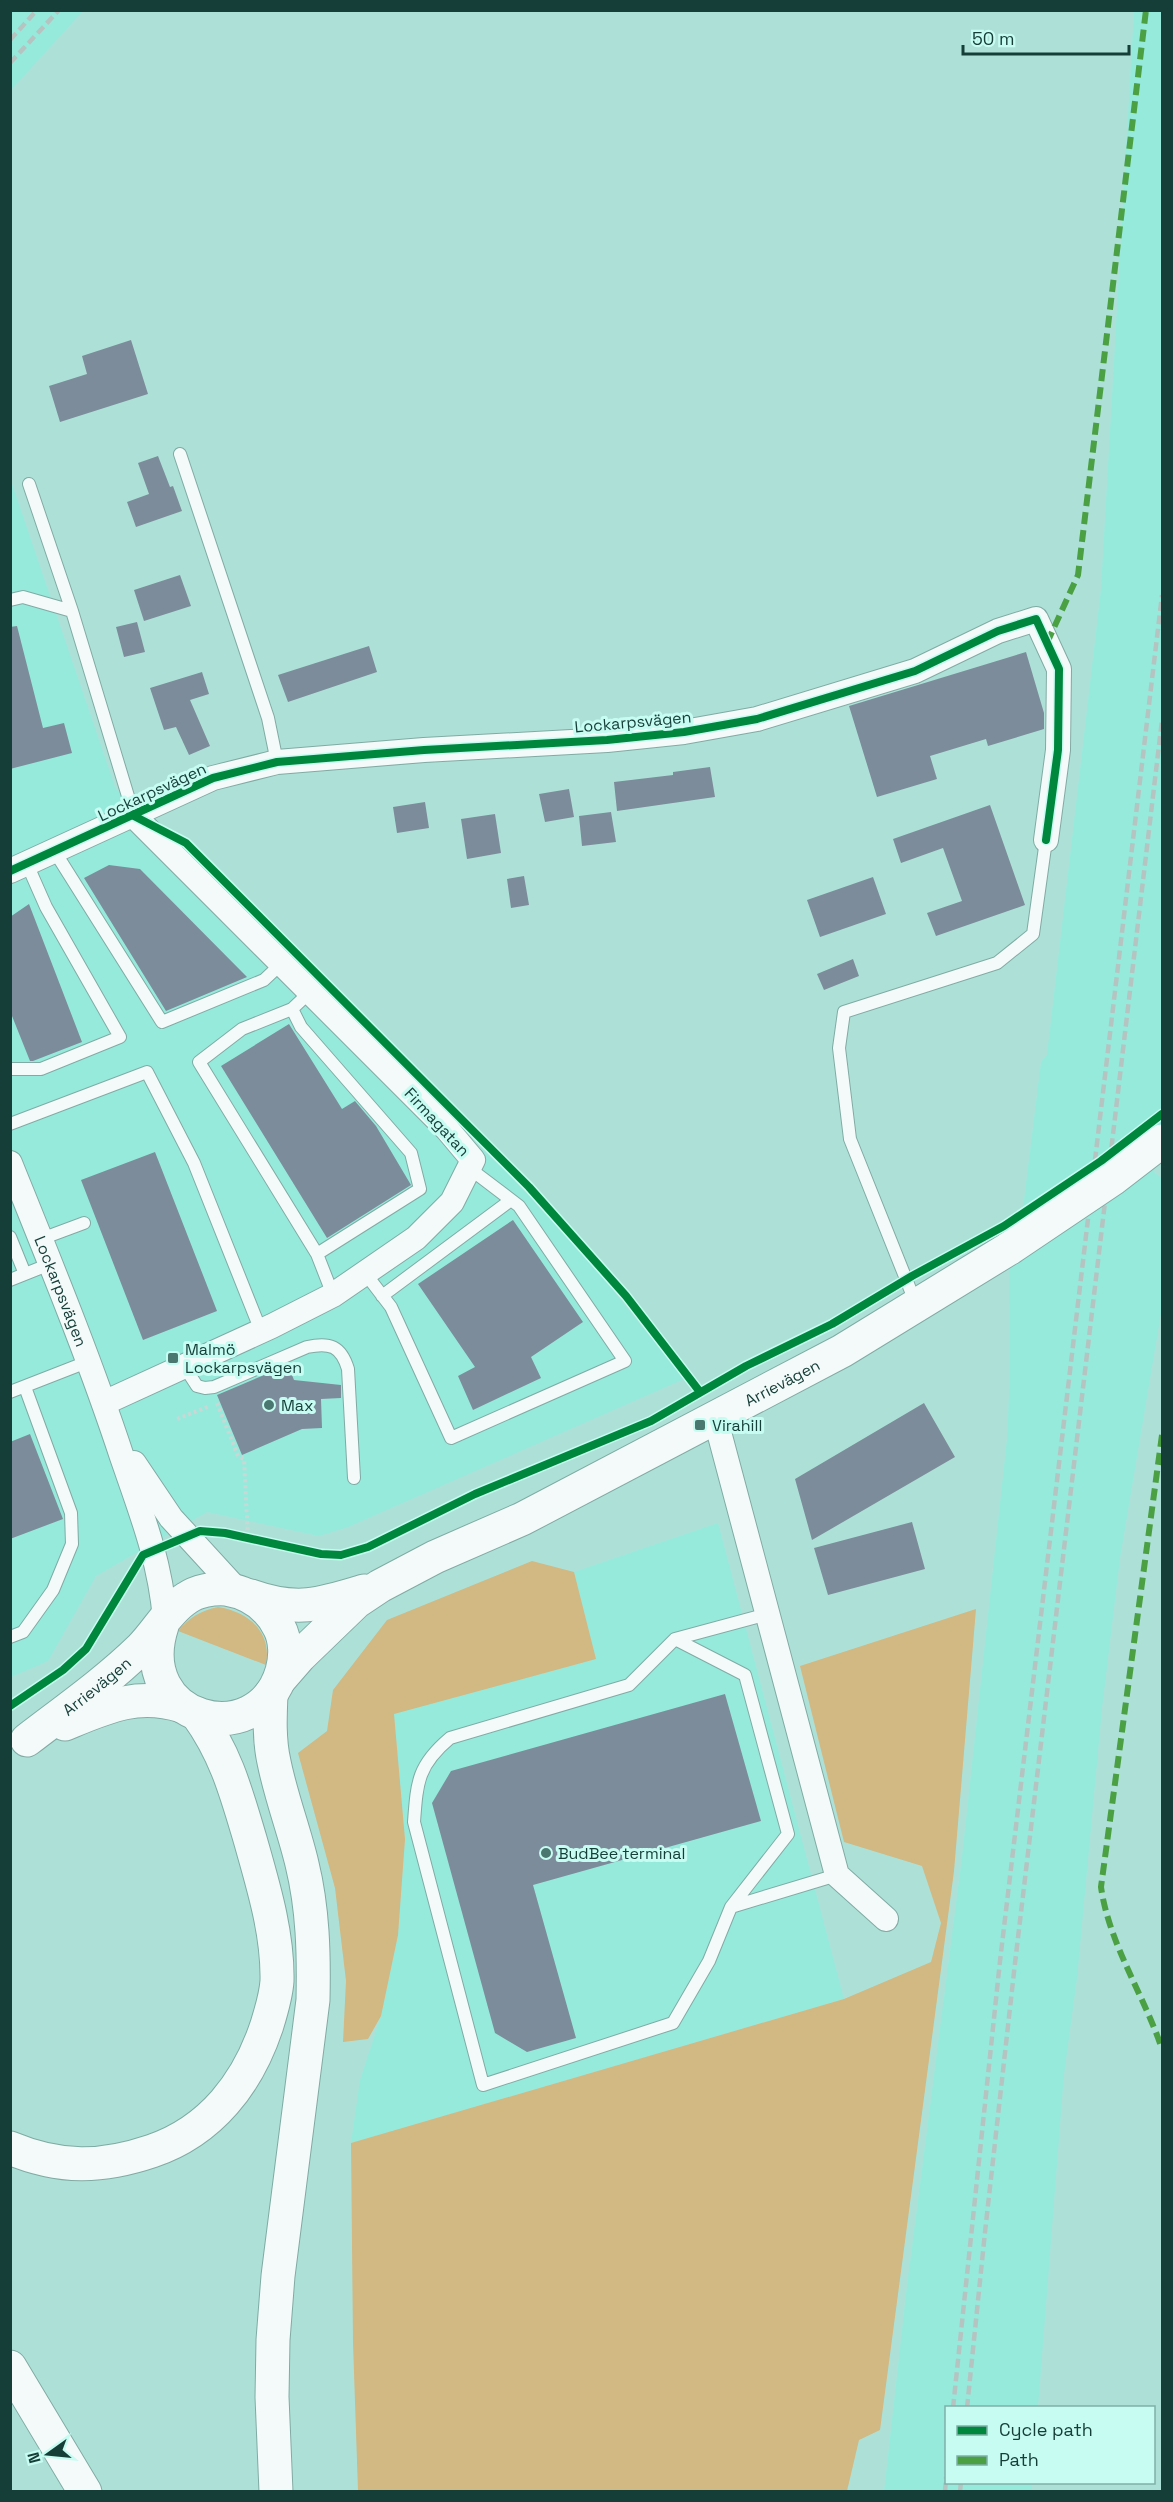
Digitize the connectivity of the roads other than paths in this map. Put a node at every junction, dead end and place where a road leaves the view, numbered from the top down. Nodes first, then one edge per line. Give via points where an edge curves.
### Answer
1 (180, 454) dead end
2 (29, 484) dead end
3 (10, 600) edge
4 (72, 611) junction
5 (277, 762) junction
6 (134, 816) junction
7 (1046, 840) joint
8 (55, 852) junction
9 (19, 868) edge
10 (282, 963) junction
11 (310, 992) junction
12 (292, 1008) junction
13 (10, 1069) edge
14 (10, 1124) edge
15 (1162, 1141) edge
16 (469, 1168) junction
17 (12, 1172) edge
18 (510, 1200) junction
19 (84, 1223) dead end
20 (10, 1238) edge
21 (41, 1239) junction
22 (317, 1254) junction
23 (50, 1264) junction
24 (365, 1273) junction
25 (25, 1274) junction
26 (10, 1280) edge
27 (333, 1295) junction
28 (382, 1296) junction
29 (916, 1305) junction
30 (261, 1331) junction
31 (87, 1362) junction
32 (184, 1366) junction
33 (25, 1387) junction
34 (10, 1392) edge
35 (108, 1412) junction
36 (716, 1417) junction
37 (354, 1478) dead end
38 (380, 1586) junction
39 (244, 1593) junction
40 (768, 1614) junction
41 (163, 1623) junction
42 (10, 1637) edge
43 (675, 1639) junction
44 (276, 1687) junction
45 (190, 1710) junction
46 (19, 1744) edge
47 (837, 1875) junction
48 (731, 1907) junction
49 (886, 1919) dead end
50 (10, 2148) edge
51 (10, 2367) edge
52 (85, 2492) edge
53 (276, 2492) edge

1 - 5 lane via 268,718
2 - 4 lane
3 - 4 lane via 23,597
4 - 6 lane
5 - 6 street, Lockarpsvägen via 213,778
5 - 7 street, Lockarpsvägen via 607,740 757,719 915,671 998,631 1036,619 1059,669 1058,750
6 - 8 street, Lockarpsvägen
6 - 10 street, Firmagatan
7 - 29 lane via 1033,934 997,963 844,1012 839,1048 850,1139
8 - 9 street, Lockarpsvägen
8 - 10 lane via 162,1022 264,980
9 - 13 lane via 46,907 120,1037 41,1069
10 - 11 street, Firmagatan
11 - 12 lane
11 - 16 street, Firmagatan via 452,1134 473,1160
12 - 22 lane via 242,1029 199,1062
12 - 22 lane via 302,1027 411,1153 420,1189
14 - 30 lane via 147,1072 194,1163
15 - 29 main road, Arrievägen, bridge via 1010,1248
16 - 18 lane
16 - 24 street, Firmagatan via 452,1202 416,1238
17 - 21 street, Lockarpsvägen
18 - 28 lane
18 - 28 lane via 519,1206 625,1361 450,1438 391,1307
19 - 21 lane
20 - 25 lane
21 - 23 street, Lockarpsvägen
22 - 27 lane
23 - 25 lane
23 - 31 street, Lockarpsvägen
24 - 27 street, Firmagatan
24 - 28 lane
25 - 26 lane
27 - 30 street, Firmagatan
29 - 36 main road, Arrievägen via 842,1352
30 - 32 street, Firmagatan
31 - 33 lane
31 - 35 street, Lockarpsvägen
32 - 35 street, Firmagatan
32 - 37 lane via 197,1386 214,1387 307,1347 323,1344 336,1348 348,1369
33 - 34 lane
33 - 42 lane via 71,1514 72,1544 53,1590 22,1632
35 - 39 street, Lockarpsvägen via 126,1450 171,1518
35 - 41 street, Lockarpsvägen via 154,1551
36 - 38 main road, Arrievägen via 522,1519
36 - 40 street
38 - 39 main road, Arrievägen via 332,1601 297,1606 273,1604
38 - 44 main road, Arrievägen via 356,1602 300,1656
39 - 41 main road via 205,1590 175,1606
39 - 44 main road via 268,1611 282,1631 284,1664
40 - 43 lane
40 - 47 street
41 - 45 main road via 156,1643 160,1678 170,1694
41 - 46 main road, Arrievägen via 94,1689
43 - 48 lane via 744,1675 788,1834
43 - 48 lane via 629,1685 450,1738 432,1753 417,1781 414,1822 483,2085 673,2023 709,1961
44 - 45 main road via 259,1706 245,1714 213,1718
44 - 53 main road via 270,1728 274,1764 303,1866 314,1963 313,2000 273,2340
45 - 46 main road, Arrievägen via 154,1699 129,1702
45 - 50 main road via 218,1745 256,1858 274,1939 277,1983 263,2036 242,2081 220,2109 179,2140 125,2160 71,2165
47 - 48 lane
47 - 49 street
51 - 52 main road

